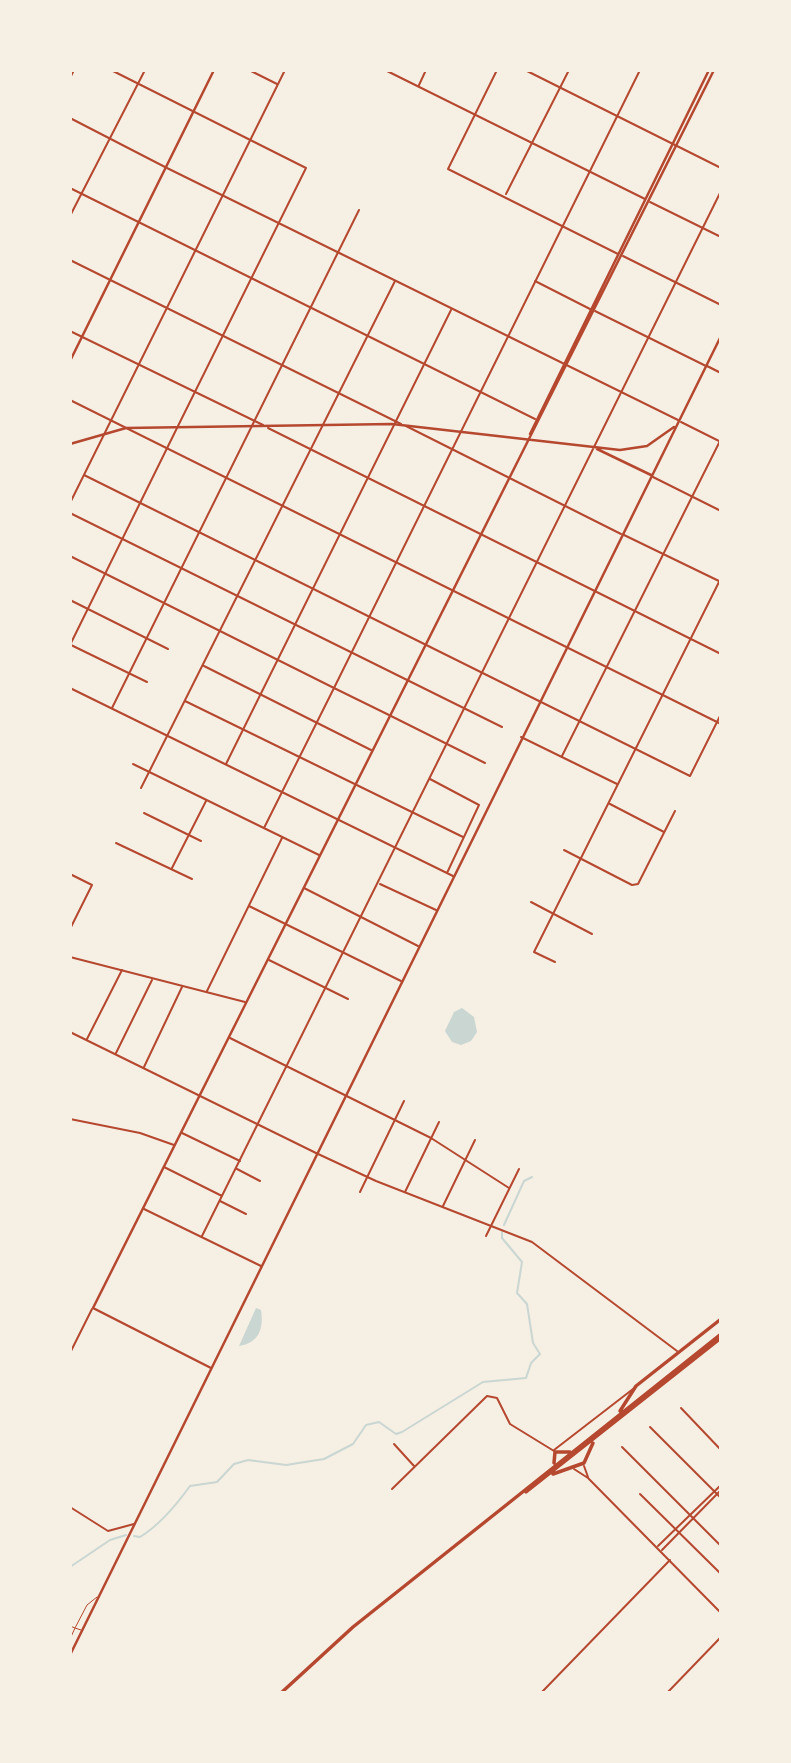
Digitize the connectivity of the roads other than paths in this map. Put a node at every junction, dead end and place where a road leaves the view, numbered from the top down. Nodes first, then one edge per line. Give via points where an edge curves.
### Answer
1 (74, 70) edge
2 (111, 70) edge
3 (145, 70) edge
4 (214, 70) edge
5 (249, 70) edge
6 (285, 70) edge
7 (385, 70) edge
8 (426, 70) edge
9 (497, 70) edge
10 (525, 70) edge
11 (569, 70) edge
12 (640, 70) edge
13 (709, 70) edge
14 (714, 70) edge
15 (70, 78) edge
16 (138, 84) junction
17 (278, 84) junction
18 (418, 86) junction
19 (560, 88) junction
20 (193, 113) junction
21 (475, 115) junction
22 (617, 117) junction
23 (70, 118) edge
24 (110, 138) junction
25 (250, 140) junction
26 (532, 144) junction
27 (674, 145) junction
28 (166, 167) junction
29 (721, 168) edge
30 (589, 172) junction
31 (70, 188) edge
32 (721, 191) edge
33 (81, 194) junction
34 (223, 195) junction
35 (505, 196) junction
36 (647, 200) junction
37 (359, 209) dead end
38 (70, 216) edge
39 (139, 223) junction
40 (279, 223) junction
41 (562, 226) junction
42 (703, 229) junction
43 (721, 237) edge
44 (196, 251) junction
45 (338, 252) junction
46 (619, 254) junction
47 (70, 260) edge
48 (252, 278) junction
49 (110, 280) junction
50 (395, 281) junction
51 (534, 281) junction
52 (676, 282) junction
53 (721, 305) edge
54 (311, 307) junction
55 (167, 308) junction
56 (451, 309) junction
57 (592, 310) junction
58 (70, 331) edge
59 (365, 335) junction
60 (223, 336) junction
61 (507, 336) junction
62 (721, 336) edge
63 (82, 337) junction
64 (649, 338) junction
65 (70, 361) edge
66 (423, 363) junction
67 (565, 364) junction
68 (139, 365) junction
69 (282, 365) junction
70 (706, 366) junction
71 (721, 373) edge
72 (337, 392) junction
73 (480, 392) junction
74 (622, 392) junction
75 (194, 393) junction
76 (70, 400) edge
77 (394, 419) junction
78 (252, 420) junction
79 (111, 421) junction
80 (537, 421) junction
81 (677, 422) junction
82 (261, 424) junction
83 (322, 424) junction
84 (392, 424) junction
85 (402, 424) junction
86 (250, 425) junction
87 (178, 427) junction
88 (126, 428) junction
89 (461, 431) junction
90 (106, 433) junction
91 (663, 436) junction
92 (527, 440) junction
93 (669, 440) junction
94 (721, 441) edge
95 (70, 444) edge
96 (594, 448) junction
97 (167, 449) junction
98 (310, 449) junction
99 (452, 449) junction
100 (84, 475) junction
101 (651, 475) junction
102 (226, 477) junction
103 (508, 477) junction
104 (367, 478) junction
105 (692, 497) junction
106 (70, 503) edge
107 (142, 503) junction
108 (282, 505) junction
109 (422, 506) junction
110 (565, 506) junction
111 (721, 511) edge
112 (70, 513) edge
113 (199, 532) junction
114 (340, 533) junction
115 (479, 534) junction
116 (621, 534) junction
117 (122, 539) junction
118 (664, 554) junction
119 (70, 556) edge
120 (255, 559) junction
121 (396, 562) junction
122 (536, 562) junction
123 (181, 568) junction
124 (105, 574) junction
125 (721, 578) edge
126 (720, 582) edge
127 (313, 588) junction
128 (452, 589) junction
129 (594, 591) junction
130 (237, 596) junction
131 (70, 600) edge
132 (164, 603) junction
133 (88, 609) junction
134 (635, 611) junction
135 (369, 616) junction
136 (509, 618) junction
137 (295, 624) junction
138 (220, 631) junction
139 (147, 638) junction
140 (691, 639) junction
141 (70, 644) edge
142 (425, 644) junction
143 (568, 647) junction
144 (168, 649) dead end
145 (351, 652) junction
146 (721, 653) edge
147 (277, 659) junction
148 (202, 666) junction
149 (607, 667) junction
150 (482, 672) junction
151 (130, 673) junction
152 (408, 680) junction
153 (148, 682) dead end
154 (70, 688) edge
155 (334, 688) junction
156 (260, 694) junction
157 (663, 694) junction
158 (185, 701) junction
159 (539, 701) junction
160 (112, 708) junction
161 (464, 708) junction
162 (721, 714) edge
163 (390, 716) junction
164 (581, 721) junction
165 (717, 722) junction
166 (317, 723) junction
167 (721, 724) edge
168 (502, 727) dead end
169 (243, 729) junction
170 (167, 736) junction
171 (521, 737) junction
172 (447, 744) junction
173 (635, 749) junction
174 (372, 750) junction
175 (562, 756) junction
176 (299, 757) junction
177 (485, 763) dead end
178 (133, 764) dead end
179 (226, 764) junction
180 (149, 772) junction
181 (429, 779) junction
182 (618, 784) junction
183 (356, 785) junction
184 (141, 788) dead end
185 (282, 792) junction
186 (207, 800) junction
187 (608, 803) junction
188 (675, 811) dead end
189 (144, 813) dead end
190 (413, 813) junction
191 (338, 819) junction
192 (264, 828) junction
193 (665, 832) junction
194 (189, 835) junction
195 (283, 837) junction
196 (463, 837) junction
197 (201, 841) dead end
198 (116, 843) dead end
199 (396, 848) junction
200 (564, 850) dead end
201 (320, 856) junction
202 (581, 859) junction
203 (172, 869) junction
204 (70, 873) edge
205 (447, 873) junction
206 (454, 876) junction
207 (192, 879) dead end
208 (378, 883) junction
209 (304, 888) junction
210 (531, 902) dead end
211 (249, 906) junction
212 (436, 910) junction
213 (553, 913) junction
214 (361, 917) junction
215 (286, 924) junction
216 (70, 929) edge
217 (592, 934) dead end
218 (418, 946) junction
219 (343, 952) junction
220 (70, 957) edge
221 (268, 959) junction
222 (555, 962) dead end
223 (122, 970) junction
224 (153, 978) junction
225 (401, 981) junction
226 (183, 985) junction
227 (325, 988) junction
228 (207, 991) junction
229 (348, 999) dead end
230 (247, 1002) junction
231 (70, 1031) edge
232 (229, 1038) junction
233 (87, 1040) junction
234 (116, 1054) junction
235 (287, 1066) junction
236 (143, 1068) junction
237 (200, 1096) junction
238 (345, 1096) junction
239 (404, 1101) dead end
240 (70, 1119) edge
241 (395, 1120) junction
242 (439, 1122) dead end
243 (258, 1125) junction
244 (181, 1132) junction
245 (431, 1138) junction
246 (475, 1140) dead end
247 (174, 1146) junction
248 (316, 1153) junction
249 (466, 1160) junction
250 (240, 1161) junction
251 (163, 1167) junction
252 (236, 1168) junction
253 (519, 1169) dead end
254 (367, 1177) junction
255 (260, 1181) dead end
256 (509, 1188) junction
257 (360, 1192) dead end
258 (404, 1193) junction
259 (222, 1196) junction
260 (219, 1201) junction
261 (442, 1207) junction
262 (143, 1209) junction
263 (246, 1214) dead end
264 (492, 1224) junction
265 (486, 1236) dead end
266 (201, 1237) junction
267 (261, 1266) junction
268 (93, 1308) junction
269 (721, 1318) edge
270 (721, 1336) edge
271 (70, 1339) edge
272 (76, 1341) junction
273 (678, 1352) junction
274 (70, 1353) edge
275 (211, 1368) junction
276 (636, 1386) junction
277 (681, 1408) dead end
278 (617, 1415) junction
279 (650, 1427) dead end
280 (596, 1438) junction
281 (394, 1444) dead end
282 (622, 1447) dead end
283 (574, 1450) junction
284 (721, 1450) edge
285 (555, 1451) junction
286 (569, 1454) junction
287 (567, 1461) junction
288 (584, 1463) junction
289 (415, 1468) junction
290 (551, 1468) junction
291 (571, 1468) junction
292 (545, 1478) junction
293 (588, 1478) junction
294 (721, 1485) edge
295 (392, 1489) dead end
296 (721, 1490) edge
297 (716, 1493) junction
298 (640, 1494) dead end
299 (721, 1498) edge
300 (513, 1501) junction
301 (70, 1507) edge
302 (689, 1516) junction
303 (693, 1520) junction
304 (134, 1524) junction
305 (674, 1530) junction
306 (678, 1534) junction
307 (658, 1546) junction
308 (721, 1546) edge
309 (662, 1550) junction
310 (670, 1560) junction
311 (721, 1574) edge
312 (99, 1596) junction
313 (721, 1613) edge
314 (70, 1626) edge
315 (75, 1628) junction
316 (82, 1630) junction
317 (721, 1637) edge
318 (70, 1639) edge
319 (70, 1655) edge
320 (281, 1693) edge
321 (541, 1693) edge
322 (667, 1693) edge

1 - 15 street
2 - 16 street
3 - 16 street
4 - 20 main road
5 - 17 street
6 - 17 street
7 - 18 street
8 - 18 street
9 - 21 street
10 - 19 street
11 - 19 street
12 - 22 street
13 - 27 main road
14 - 27 main road
16 - 20 street
16 - 24 street
17 - 25 street
18 - 21 street
19 - 22 street
19 - 26 street
20 - 25 street
20 - 28 main road
21 - 26 street
21 - 35 street via 448,169
22 - 27 street
22 - 30 street
23 - 24 street
24 - 28 street
24 - 33 street
25 - 34 street
25 - 40 street via 306,168
26 - 30 street
26 - 35 street
27 - 29 street
27 - 36 main road
28 - 34 street
28 - 39 main road
30 - 36 street
30 - 41 street
31 - 33 street
32 - 42 street
33 - 38 street
33 - 39 street
34 - 40 street
34 - 44 street
35 - 41 street
36 - 42 street
36 - 46 main road
37 - 45 street
39 - 44 street
39 - 49 main road
40 - 45 street
40 - 48 street
41 - 46 street
41 - 51 street
42 - 43 street
42 - 52 street
44 - 48 street
44 - 55 street
45 - 50 street
45 - 54 street
46 - 52 street
46 - 57 main road
47 - 49 street
48 - 54 street
48 - 60 street
49 - 55 street
49 - 63 main road
50 - 56 street
50 - 59 street
51 - 57 street
51 - 61 street
52 - 53 street
52 - 64 street
54 - 59 street
54 - 69 street
55 - 60 street
55 - 68 street
56 - 61 street
56 - 66 street
57 - 64 street
57 - 67 main road
58 - 63 street
59 - 66 street
59 - 72 street
60 - 69 street
60 - 75 street
61 - 67 street
61 - 73 street
62 - 70 main road
63 - 65 main road
63 - 68 street
64 - 70 street
64 - 74 street
66 - 73 street
66 - 77 street
67 - 74 street
67 - 80 main road
68 - 75 street
68 - 79 street
69 - 72 street
69 - 78 street
70 - 71 main road
70 - 81 main road
72 - 77 street
72 - 83 street
73 - 80 street
73 - 89 street
74 - 81 street
74 - 96 street
75 - 78 street
75 - 87 street
76 - 79 street
77 - 84 street
77 - 85 street
78 - 82 street
78 - 86 street
79 - 88 street
79 - 90 street
80 - 92 main road
81 - 91 main road
81 - 93 main road
81 - 94 street
82 - 83 main road
82 - 86 main road
82 - 98 street
83 - 84 main road
83 - 98 street
84 - 85 main road
84 - 104 street
85 - 89 main road
85 - 99 street
86 - 87 main road
86 - 102 street
87 - 88 main road
87 - 97 street
88 - 90 main road
88 - 97 street
89 - 92 main road
89 - 99 street
90 - 95 main road
90 - 100 street
91 - 93 main road
91 - 96 main road via 635,449
92 - 96 main road
92 - 103 main road
93 - 101 main road
94 - 105 street
96 - 101 main road
96 - 110 street
97 - 102 street
97 - 107 street
98 - 104 street
98 - 108 street
99 - 103 street
99 - 109 street
100 - 106 street
100 - 107 street
101 - 105 street
101 - 116 main road
102 - 108 street
102 - 113 street
103 - 110 street
103 - 115 main road
104 - 109 street
104 - 114 street
105 - 111 street
105 - 118 street
107 - 113 street
107 - 117 street
108 - 114 street
108 - 120 street
109 - 115 street
109 - 121 street
110 - 116 street
110 - 122 street
112 - 117 street
113 - 120 street
113 - 123 street
114 - 121 street
114 - 127 street
115 - 122 street
115 - 128 main road
116 - 118 street
116 - 129 main road
117 - 123 street
117 - 124 street
118 - 126 street
118 - 134 street
119 - 124 street
120 - 127 street
120 - 130 street
121 - 128 street
121 - 135 street
122 - 129 street
122 - 136 street
123 - 130 street
123 - 132 street
124 - 132 street
124 - 133 street
125 - 126 street
126 - 140 street
127 - 135 street
127 - 137 street
128 - 136 street
128 - 142 main road
129 - 134 street
129 - 143 main road
130 - 137 street
130 - 138 street
131 - 133 street
132 - 138 street
132 - 139 street
133 - 139 street
133 - 141 street
134 - 140 street
134 - 149 street
135 - 142 street
135 - 145 street
136 - 143 street
136 - 150 street
137 - 145 street
137 - 147 street
138 - 147 street
138 - 148 street
139 - 144 street
139 - 151 street
140 - 146 street
140 - 157 street
141 - 151 street
142 - 150 street
142 - 152 main road
143 - 149 street
143 - 159 main road
145 - 152 street
145 - 155 street
147 - 155 street
147 - 156 street
148 - 156 street
148 - 158 street
149 - 157 street
149 - 164 street
150 - 159 street
150 - 161 street
151 - 153 street
151 - 160 street
152 - 161 street
152 - 163 main road
154 - 160 street
155 - 163 street
155 - 166 street
156 - 166 street
156 - 169 street
157 - 165 street
157 - 173 street
158 - 169 street
158 - 170 street
159 - 164 street
159 - 171 main road
160 - 170 street
161 - 168 street
161 - 172 street
162 - 165 street
163 - 172 street
163 - 174 main road
164 - 173 street
164 - 175 street
165 - 167 street
165 - 173 street via 691,776
166 - 174 street
166 - 176 street
169 - 176 street
169 - 179 street
170 - 179 street
170 - 180 street
171 - 175 street
171 - 206 main road
172 - 177 street
172 - 181 street
173 - 182 street
174 - 183 main road
175 - 182 street
176 - 183 street
176 - 185 street
178 - 180 street
179 - 185 street
180 - 184 street
180 - 186 street
181 - 190 street
181 - 196 street via 479,803
182 - 187 street
183 - 190 street
183 - 191 main road
185 - 191 street
185 - 192 street
186 - 192 street
186 - 194 street
187 - 193 street
187 - 202 street
188 - 193 street
189 - 194 street
190 - 196 street
190 - 199 street
191 - 199 street
191 - 201 main road
192 - 195 street
193 - 202 street via 638,884
194 - 197 street
194 - 203 street
195 - 201 street
195 - 211 street
196 - 205 street
198 - 203 street
199 - 205 street
199 - 208 street
200 - 202 street
201 - 209 main road
202 - 213 street
203 - 207 street
204 - 216 street via 92,885
205 - 206 street
206 - 212 main road
208 - 212 street
208 - 214 street
209 - 214 street
209 - 215 main road
210 - 213 street
211 - 215 street
211 - 228 street
212 - 218 main road
213 - 217 street
213 - 222 street via 534,951
214 - 218 street
214 - 219 street
215 - 219 street
215 - 221 main road
218 - 225 main road
219 - 225 street
219 - 227 street
220 - 223 street
221 - 227 street
221 - 230 main road
223 - 224 street
223 - 233 street
224 - 226 street
224 - 234 street
225 - 238 main road
226 - 228 street
226 - 236 street
227 - 229 street
227 - 235 street
228 - 230 street
230 - 232 main road
231 - 233 street
232 - 235 street
232 - 237 main road
233 - 234 street
234 - 236 street
235 - 238 street
235 - 243 street
236 - 237 street
237 - 243 street
237 - 244 main road
238 - 241 street
238 - 248 main road
239 - 241 street
240 - 247 street via 140,1133
241 - 245 street
241 - 254 street
242 - 245 street
243 - 248 street
243 - 250 street
244 - 247 main road
244 - 250 street
245 - 249 street
245 - 258 street
246 - 249 street
247 - 251 main road
248 - 254 street
248 - 267 main road
249 - 256 street
249 - 261 street
250 - 252 street
251 - 259 street
251 - 262 main road
252 - 255 street
252 - 259 street
253 - 256 street
254 - 257 street
254 - 258 street
256 - 264 street
258 - 261 street
259 - 260 street
260 - 263 street
260 - 266 street
261 - 264 street
262 - 266 street
262 - 268 main road
264 - 265 street
264 - 273 street via 541,1248
266 - 267 street
267 - 275 main road
268 - 272 street
268 - 275 main road
269 - 273 highway
270 - 278 highway
270 - 280 highway
271 - 272 street
272 - 274 street
273 - 276 highway
275 - 304 main road
276 - 278 highway
276 - 285 street
277 - 284 street
278 - 283 highway
279 - 297 street
280 - 287 highway
280 - 288 highway
281 - 289 street
282 - 302 street
283 - 285 highway
283 - 286 highway
285 - 289 street via 510,1424 492,1396 483,1399
285 - 290 highway via 557,1458
286 - 287 highway
286 - 290 highway
287 - 291 highway
287 - 292 highway
288 - 291 highway
288 - 293 street
289 - 295 street
290 - 300 highway
291 - 292 highway
291 - 293 street
292 - 300 highway
293 - 307 street
294 - 297 street
296 - 297 street
297 - 299 street
297 - 302 street
297 - 303 street
298 - 305 street
300 - 320 highway via 353,1627
301 - 304 street via 108,1531
302 - 303 street
302 - 305 street
303 - 306 street
303 - 308 street
304 - 312 main road
305 - 306 street
305 - 307 street
306 - 309 street
306 - 311 street
307 - 309 street
309 - 310 street
310 - 313 street
310 - 321 street
312 - 315 lane via 87,1605
312 - 316 main road
314 - 315 lane
315 - 316 lane
315 - 318 lane
316 - 319 main road
317 - 322 street

